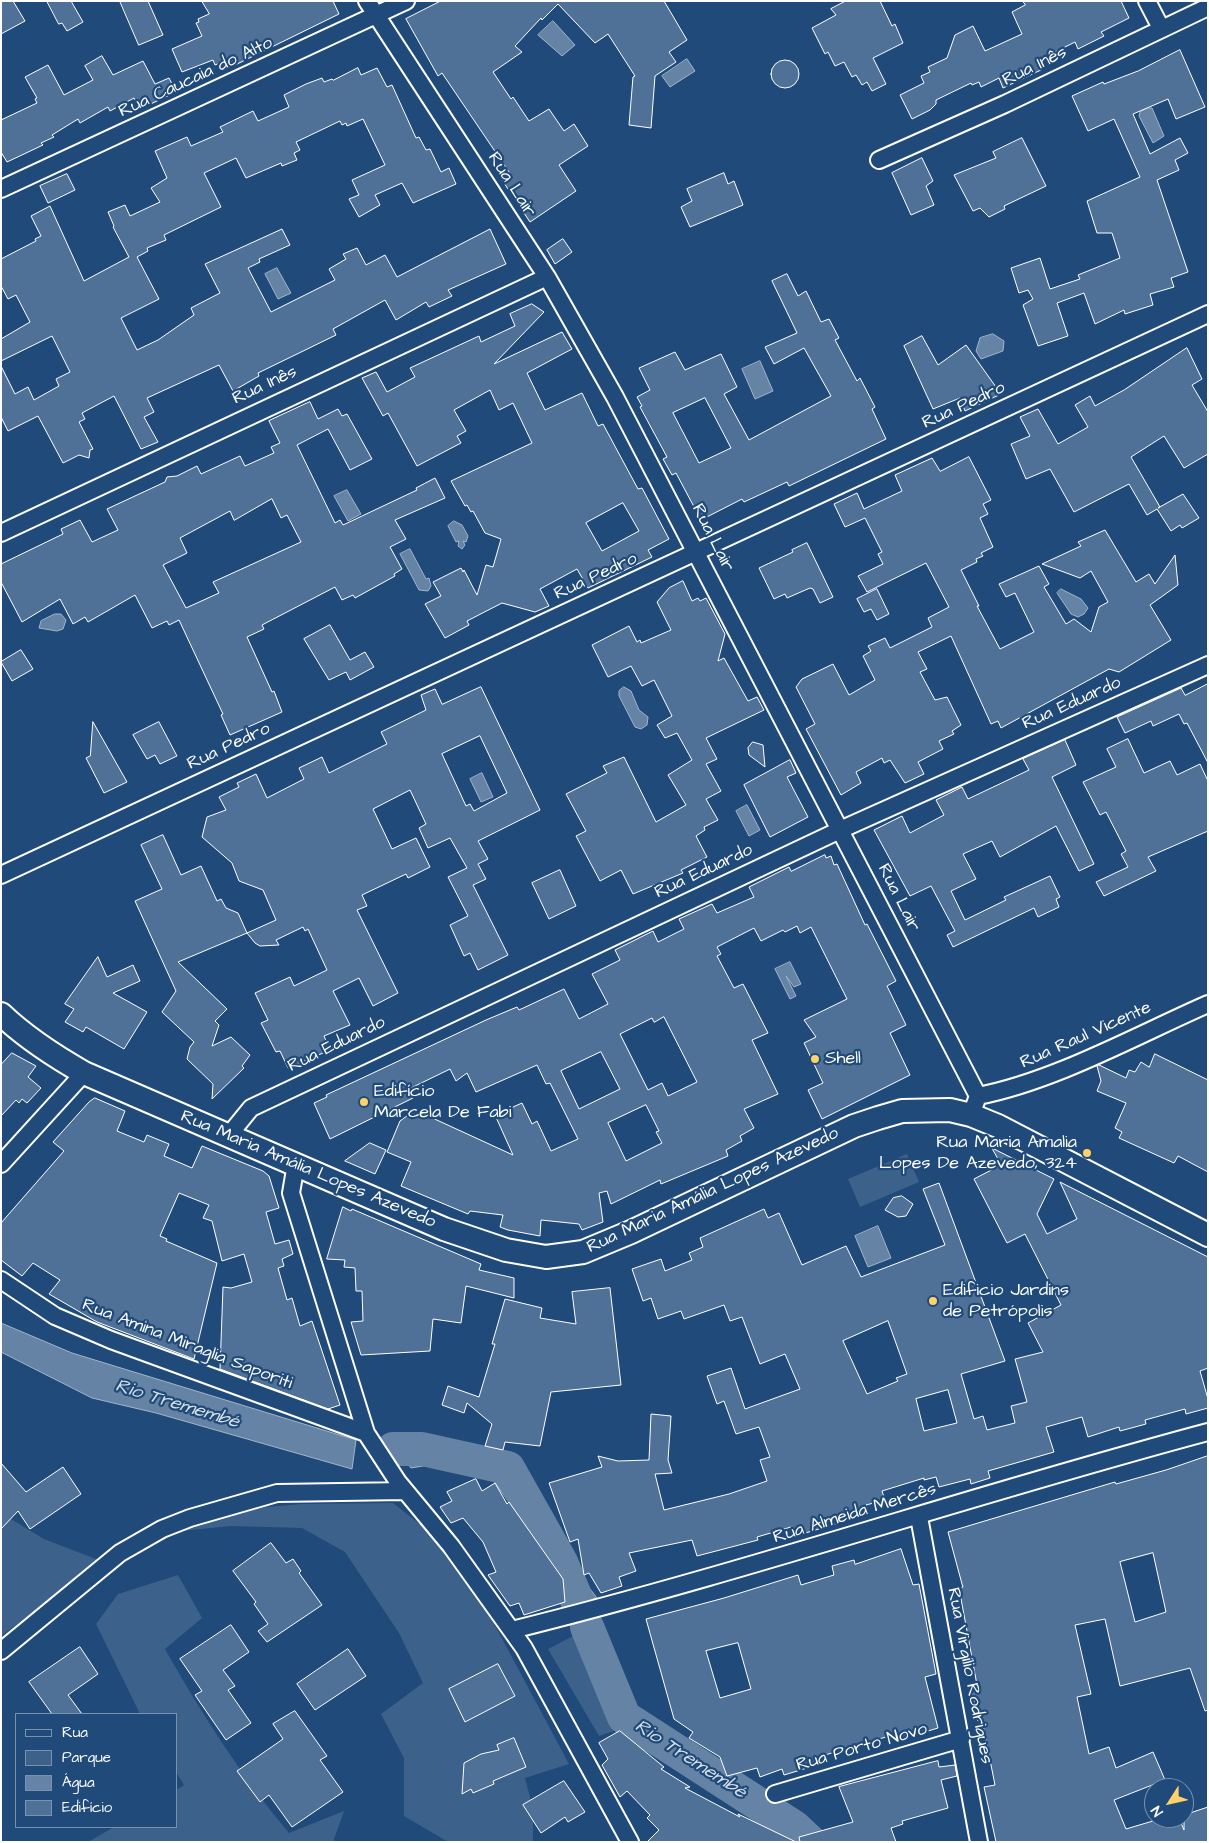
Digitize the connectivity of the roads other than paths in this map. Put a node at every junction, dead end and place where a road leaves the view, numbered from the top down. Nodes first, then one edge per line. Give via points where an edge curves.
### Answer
1 (367, 1) edge
2 (406, 1) edge
3 (1147, 1) edge
4 (1208, 7) edge
5 (377, 16) junction
6 (1161, 28) junction
7 (879, 160) dead end
8 (1, 189) edge
9 (547, 277) junction
10 (1208, 314) edge
11 (1, 533) edge
12 (697, 552) junction
13 (1208, 665) edge
14 (840, 830) junction
15 (1, 875) edge
16 (1208, 1004) edge
17 (1, 1014) edge
18 (84, 1073) junction
19 (974, 1106) junction
20 (229, 1135) junction
21 (1, 1164) edge
22 (296, 1164) junction
23 (1208, 1235) edge
24 (1, 1280) edge
25 (366, 1432) junction
26 (1208, 1432) edge
27 (405, 1491) junction
28 (918, 1517) junction
29 (512, 1630) junction
30 (1, 1651) edge
31 (961, 1739) junction
32 (775, 1794) dead end
33 (630, 1842) edge
34 (979, 1842) edge

1 - 5 street, Rua Lair
2 - 5 street, Rua Caucaia do Alto
3 - 6 street
4 - 6 street, Rua Inês
5 - 8 street, Rua Caucaia do Alto
5 - 9 street, Rua Lair
6 - 7 street, Rua Inês via 1005,104
9 - 11 street, Rua Inês
9 - 12 street, Rua Lair
10 - 12 street, Rua Pedro
12 - 14 street, Rua Lair
12 - 15 street, Rua Pedro
13 - 14 street, Rua Eduardo
14 - 19 street, Rua Lair
14 - 20 street, Rua Eduardo via 251,1108
16 - 19 street, Rua Raul Vicente
17 - 18 main road, Rua Maria Amália Lopes Azevedo via 45,1050
18 - 20 main road, Rua Maria Amália Lopes Azevedo
18 - 21 street
19 - 22 main road, Rua Maria Amália Lopes Azevedo via 902,1111 870,1121 631,1232 583,1252 546,1257 506,1250 444,1229
19 - 23 main road, Rua Maria Amália Lopes Azevedo via 1054,1154
20 - 22 main road, Rua Maria Amália Lopes Azevedo
22 - 25 street via 291,1193
24 - 25 street, Rua Amina Miraglia Saporiti via 55,1316 111,1340
25 - 27 street
26 - 28 street, Rua Almeida Mercês via 1069,1470
27 - 29 street via 451,1546
27 - 30 street via 277,1493 162,1529 120,1553
28 - 29 street, Rua Almeida Mercês
28 - 31 street, Rua Virgílio Rodrigues
29 - 33 street
31 - 32 street, Rua Porto Novo
31 - 34 street, Rua Virgílio Rodrigues

